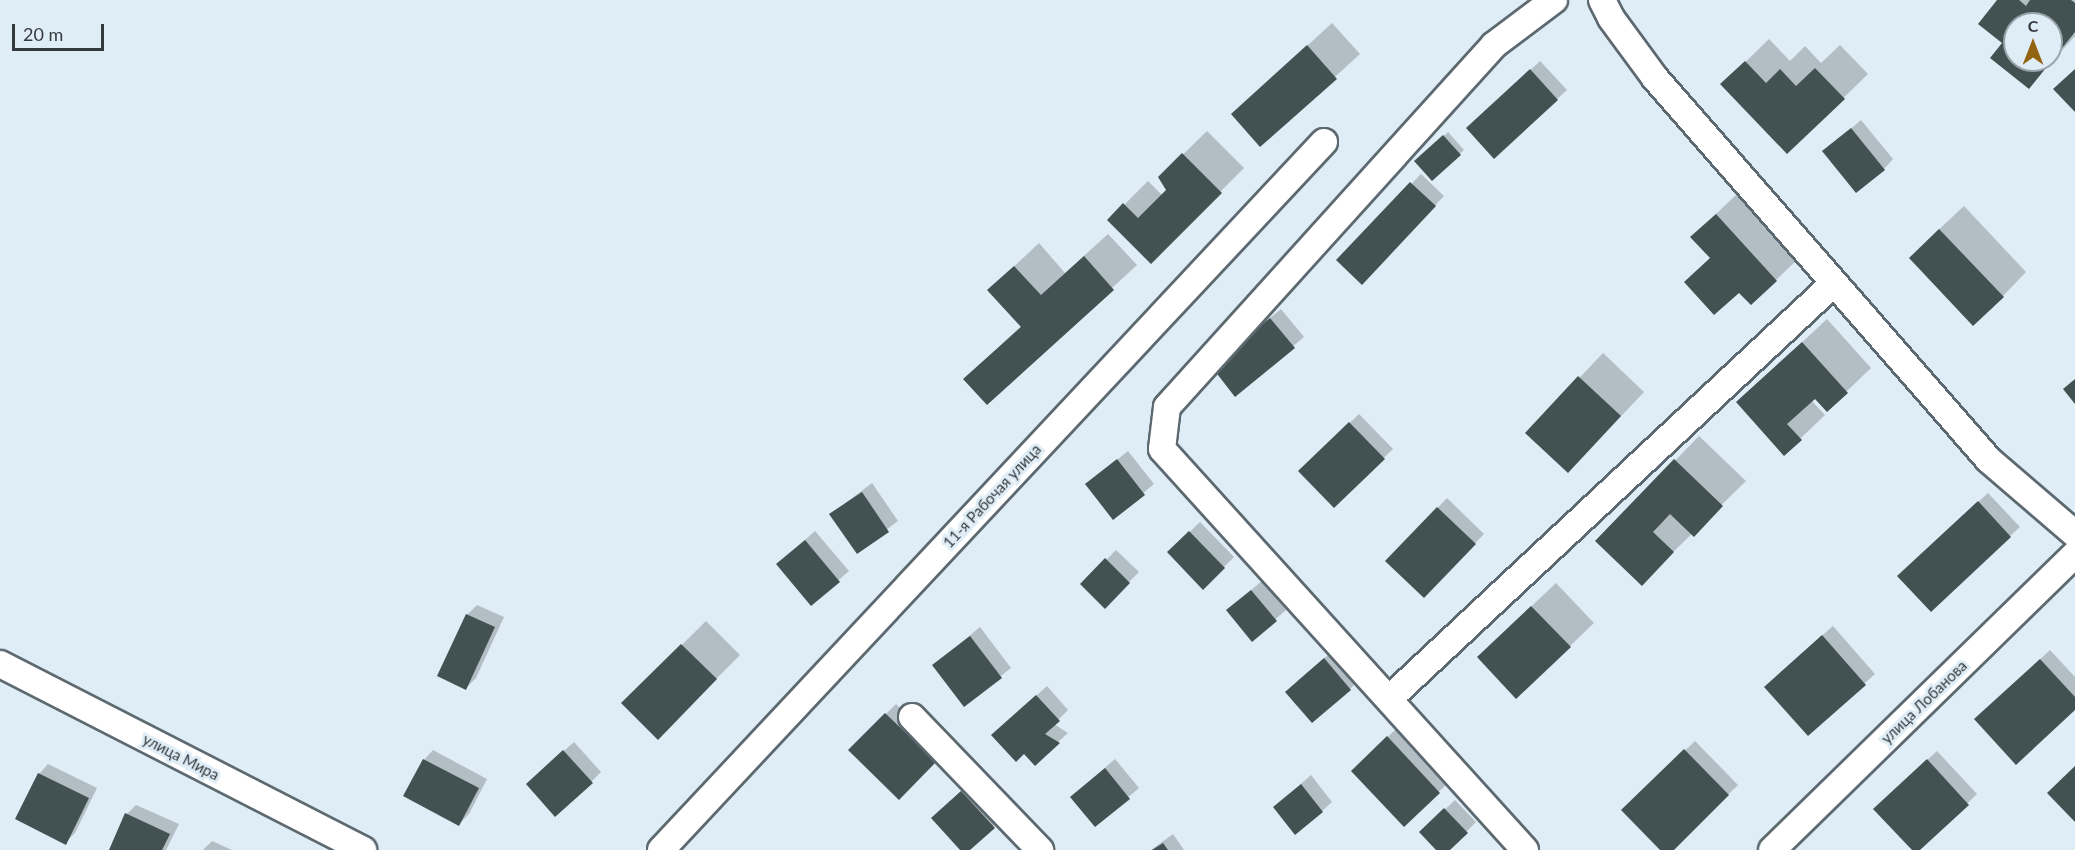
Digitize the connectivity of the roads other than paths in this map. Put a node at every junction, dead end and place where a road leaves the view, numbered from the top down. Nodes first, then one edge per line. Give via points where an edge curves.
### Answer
1 (1554, 0) edge
2 (1602, 0) edge
3 (1324, 142) dead end
4 (1834, 283) junction
5 (2075, 534) edge
6 (2075, 554) edge
7 (0, 664) edge
8 (1389, 699) junction
9 (912, 717) dead end
10 (363, 850) edge
11 (661, 850) edge
12 (1040, 850) edge
13 (1525, 850) edge
14 (1772, 850) edge

1 - 8 street via 1494,45 1167,407 1162,448
2 - 4 street via 1655,78
3 - 11 street, 11-я Рабочая улица
4 - 5 street via 1989,460
4 - 8 street
6 - 14 street, улица Лобанова
7 - 10 street, улица Мира
8 - 13 street
9 - 12 street

